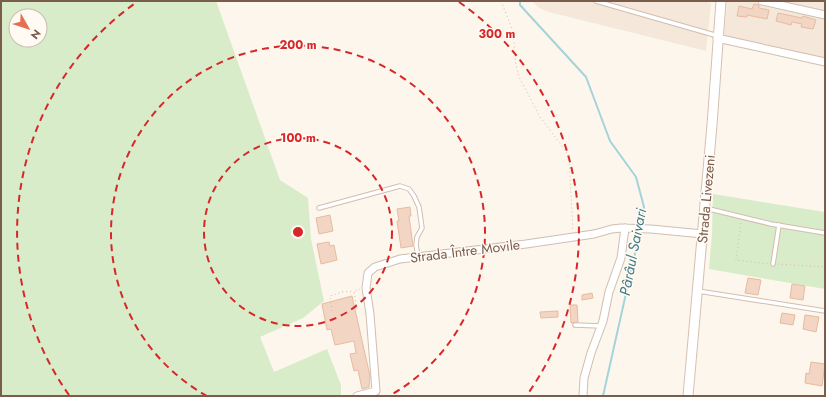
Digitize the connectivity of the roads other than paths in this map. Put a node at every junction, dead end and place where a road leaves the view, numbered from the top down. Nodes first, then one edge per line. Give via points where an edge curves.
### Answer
1 (596, 1) edge
2 (721, 1) edge
3 (762, 1) edge
4 (825, 15) edge
5 (718, 37) junction
6 (825, 62) edge
7 (319, 208) dead end
8 (705, 208) junction
9 (779, 225) junction
10 (625, 228) junction
11 (825, 233) edge
12 (703, 234) junction
13 (418, 256) junction
14 (773, 264) road end
15 (698, 291) junction
16 (825, 311) edge
17 (575, 325) dead end
18 (601, 326) junction
19 (370, 394) edge
20 (357, 396) edge
21 (583, 396) edge
22 (688, 396) edge

1 - 5 lane
2 - 5 main road, Strada Livezeni
3 - 4 street
5 - 6 street
5 - 8 main road, Strada Livezeni
7 - 13 lane via 400,186 409,189 419,207 422,228 417,237
8 - 9 lane
8 - 12 main road, Strada Livezeni
9 - 11 lane
9 - 14 lane
10 - 12 street, Strada Între Movile
10 - 13 street, Strada Între Movile via 526,244
10 - 18 street via 621,258
12 - 15 main road, Strada Livezeni
13 - 19 street, Strada Între Movile via 375,267 368,274 366,288 376,391
15 - 16 lane
15 - 22 main road, Strada Livezeni
17 - 18 lane
18 - 21 street via 584,378
19 - 20 street, Strada Între Movile

